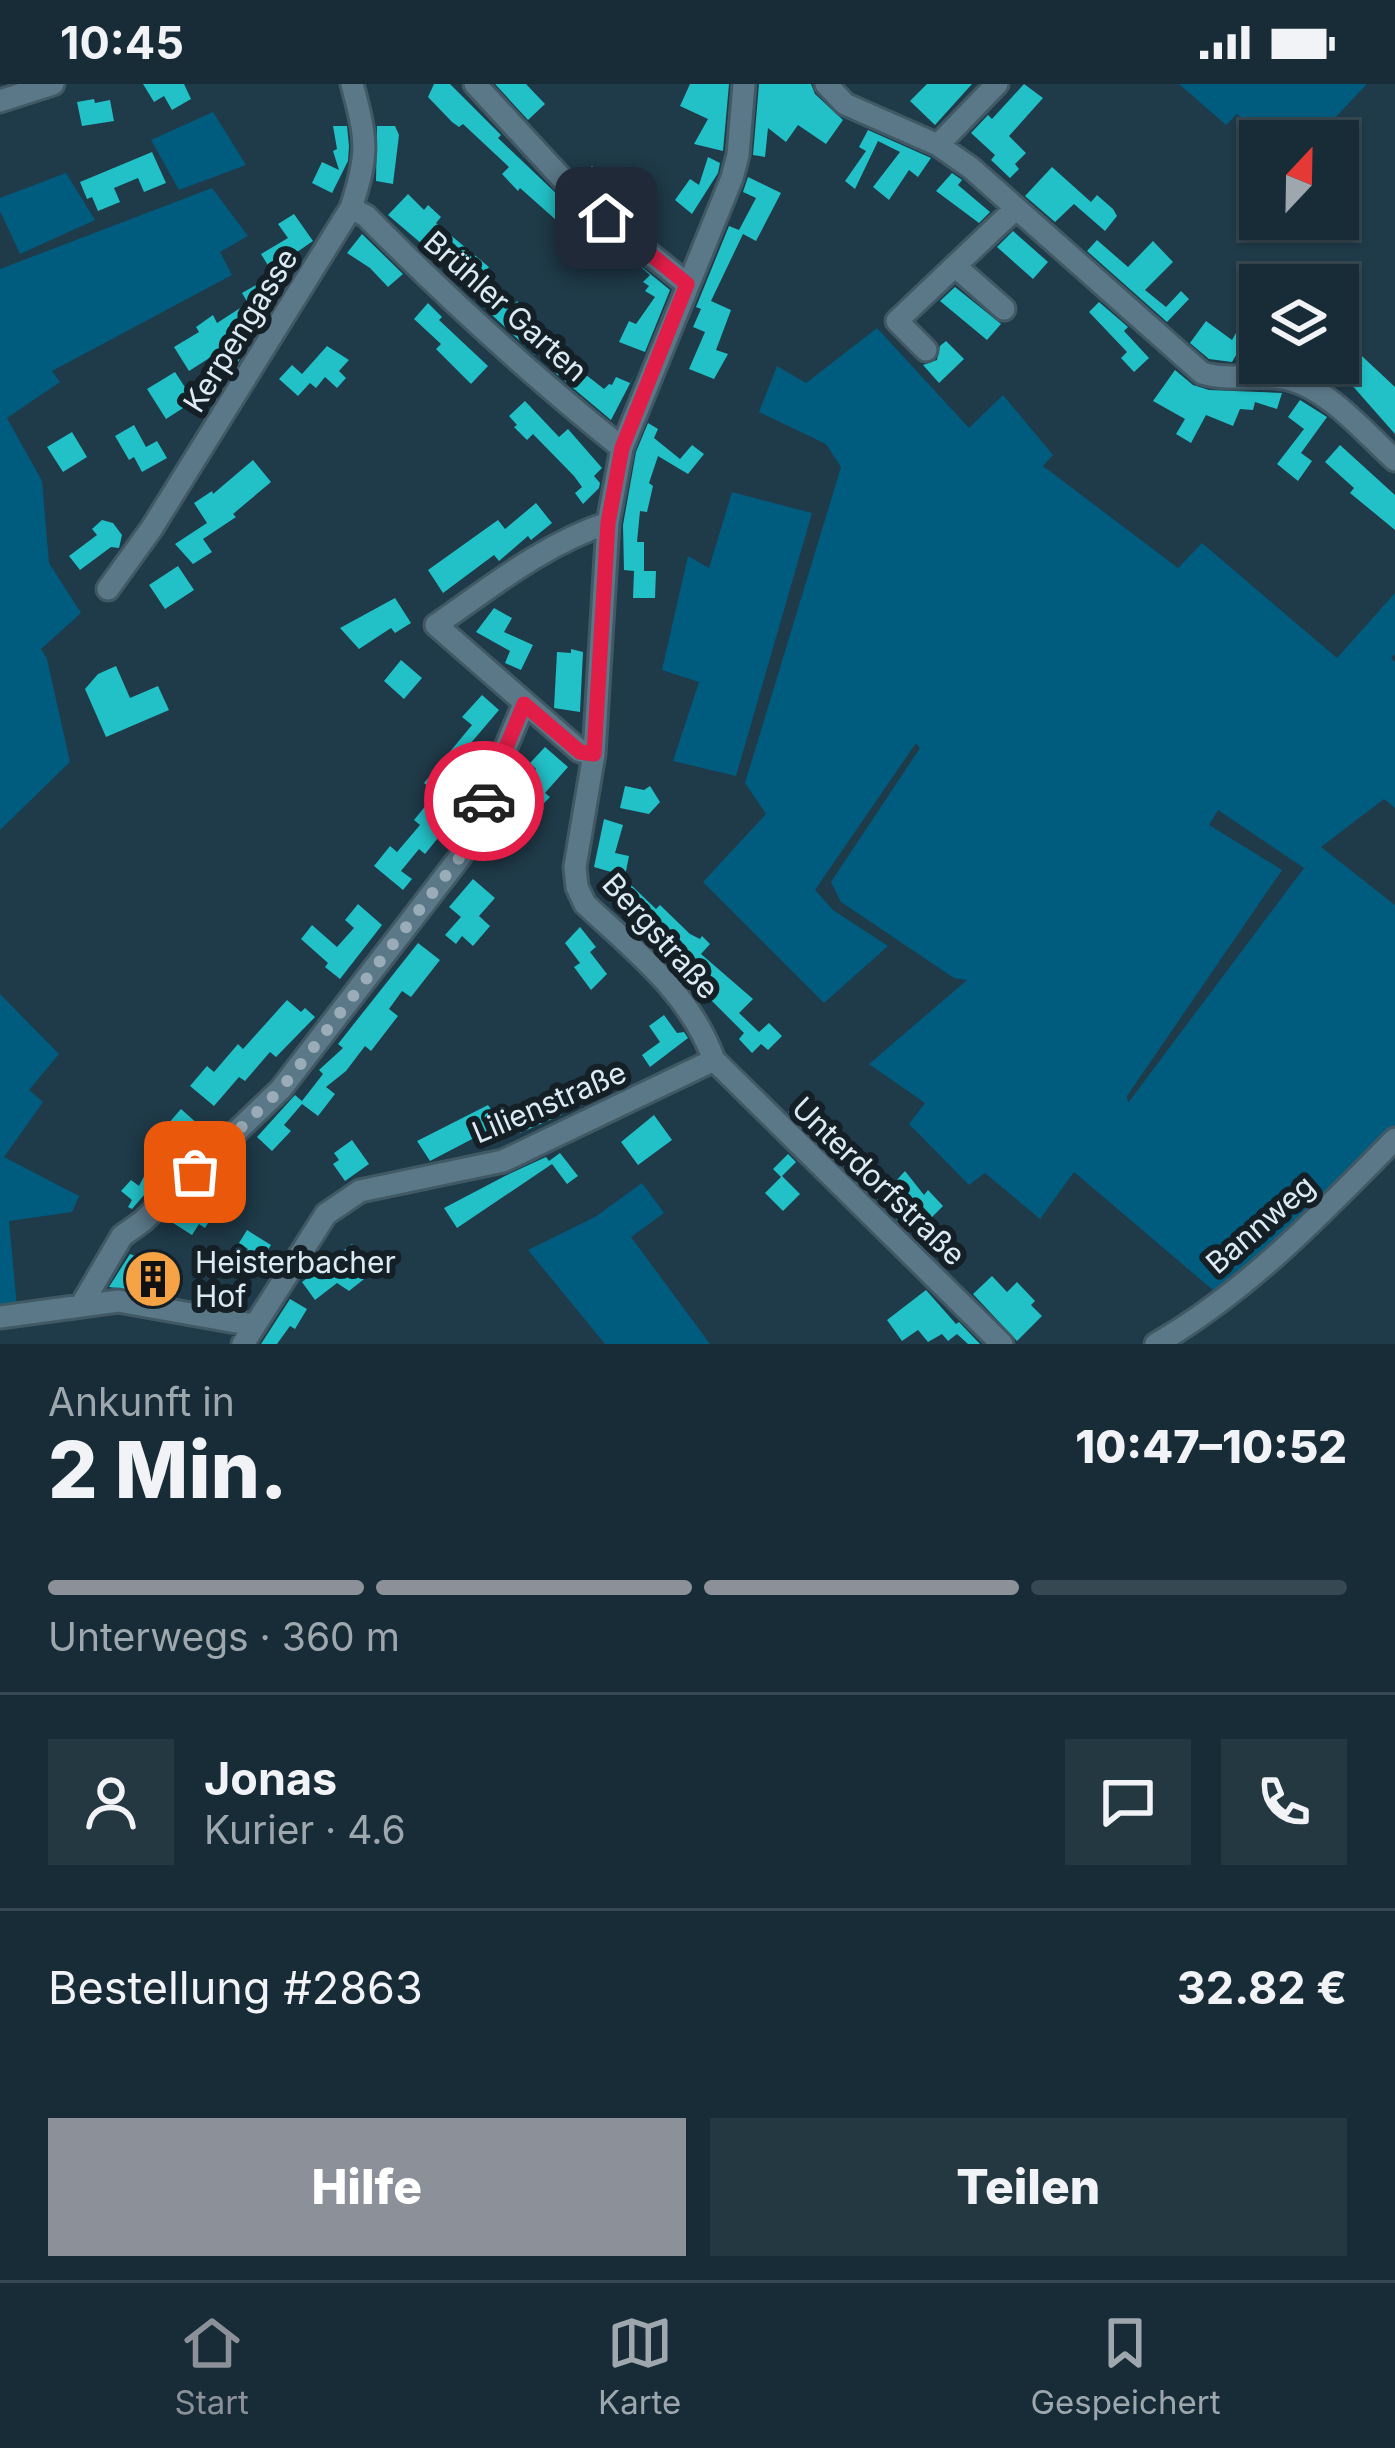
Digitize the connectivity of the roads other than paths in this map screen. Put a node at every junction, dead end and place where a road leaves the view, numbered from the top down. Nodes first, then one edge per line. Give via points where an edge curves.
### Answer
1 (53, 84) edge
2 (352, 84) edge
3 (475, 84) edge
4 (744, 84) edge
5 (826, 84) edge
6 (997, 84) edge
7 (0, 101) edge
8 (938, 145) junction
9 (351, 208) junction
10 (1015, 209) junction
11 (955, 266) junction
12 (687, 284) junction
13 (1004, 308) dead end
14 (926, 350) dead end
15 (622, 448) junction
16 (1395, 460) edge
17 (608, 523) junction
18 (108, 590) dead end
19 (524, 704) junction
20 (594, 754) junction
21 (714, 1060) junction
22 (1395, 1139) edge
23 (82, 1304) junction
24 (0, 1318) edge
25 (248, 1335) edge
26 (1002, 1344) edge
27 (1156, 1344) edge

1 - 7 street
2 - 9 street, Kerpengasse via 366,163
3 - 12 street via 579,197
4 - 12 street, Bergstraße via 732,178
5 - 8 street via 845,104
6 - 8 street
8 - 10 street
9 - 15 street, Brühler Garten
9 - 18 street, Kerpengasse
10 - 11 street
10 - 16 street via 1202,374 1306,385
11 - 13 street
11 - 14 street via 897,321
12 - 15 street, Bergstraße
15 - 17 street, Bergstraße
17 - 19 street via 540,554 436,625
17 - 20 street, Bergstraße
19 - 20 street via 580,752
19 - 23 street via 460,857 281,1089 122,1236
20 - 21 street, Bergstraße via 577,886 585,904 673,986
21 - 25 street, Lilienstraße via 503,1161 360,1191 326,1214
21 - 26 street, Unterdorfstraße
22 - 27 street, Bannweg via 1297,1237
23 - 24 street
23 - 25 street via 151,1305

